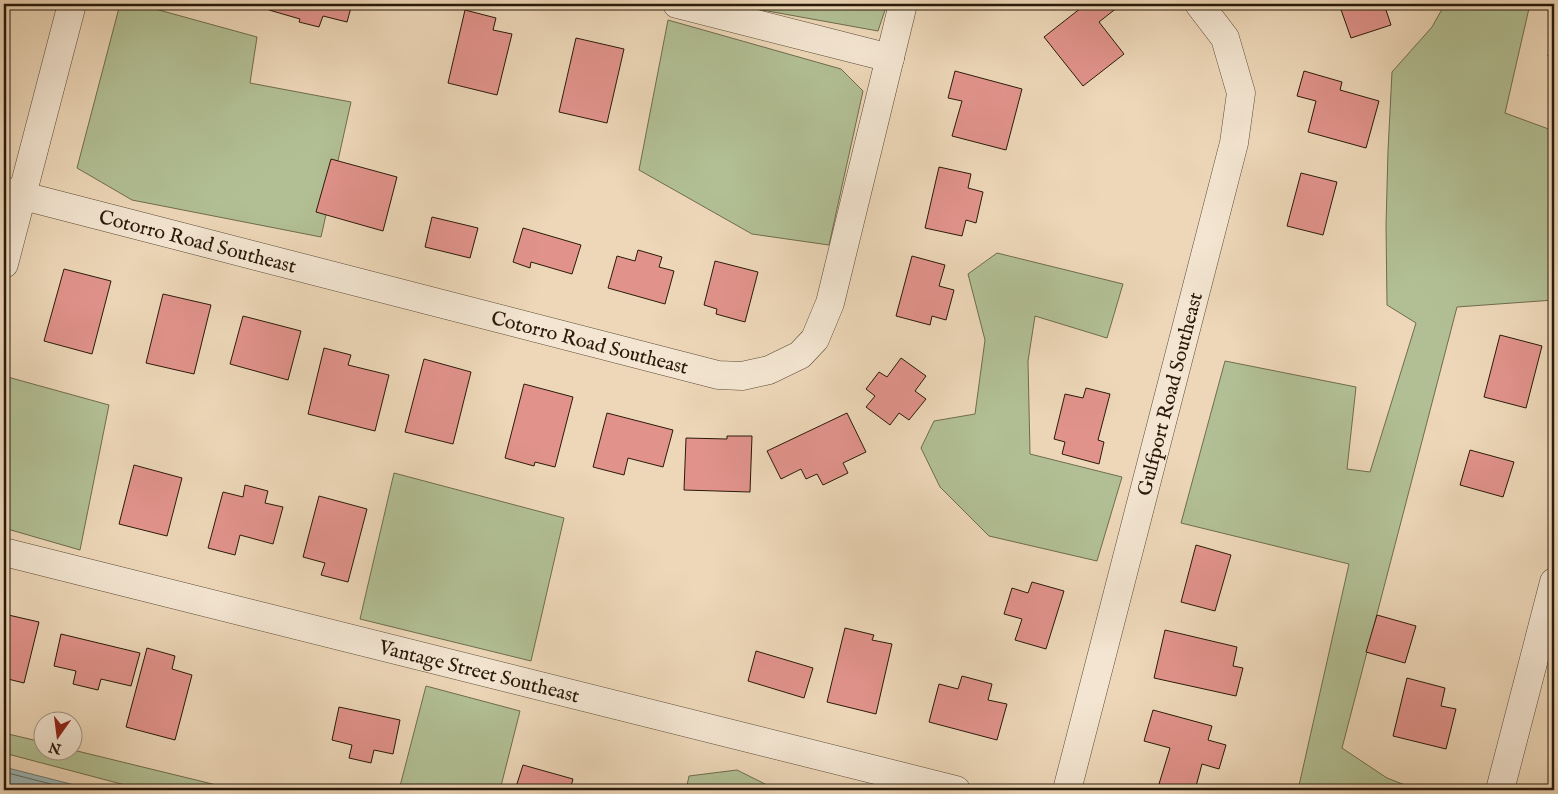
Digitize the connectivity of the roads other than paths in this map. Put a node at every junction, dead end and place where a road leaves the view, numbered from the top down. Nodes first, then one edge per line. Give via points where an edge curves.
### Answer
1 (72, 4) edge
2 (677, 4) edge
3 (902, 4) edge
4 (1199, 4) edge
5 (890, 58) junction
6 (12, 193) edge
7 (4, 264) edge
8 (4, 552) edge
9 (1554, 582) edge
10 (956, 790) edge
11 (1066, 790) edge
12 (1500, 790) edge

1 - 6 street
2 - 5 street
3 - 5 street, Cotorro Road Southeast
4 - 11 street, Gulfport Road Southeast via 1225,38 1241,93 1234,143
5 - 6 street, Cotorro Road Southeast via 830,303 815,340 800,355 785,363 742,376 718,375
6 - 7 street
8 - 10 street, Vantage Street Southeast
9 - 12 street

